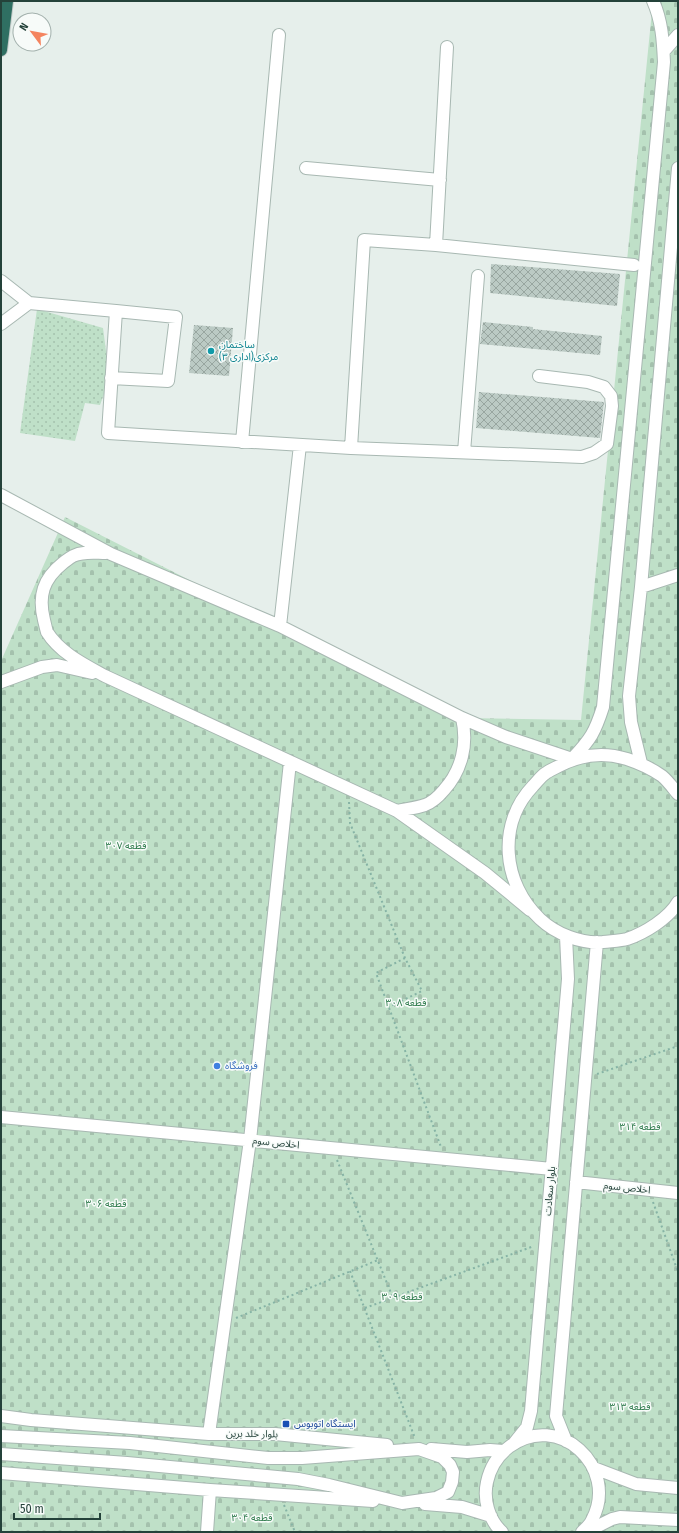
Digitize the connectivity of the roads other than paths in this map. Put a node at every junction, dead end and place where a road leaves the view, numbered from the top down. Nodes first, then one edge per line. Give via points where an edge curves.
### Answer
1 (7, 1) edge
2 (653, 1) edge
3 (279, 35) dead end
4 (678, 35) edge
5 (448, 47) dead end
6 (1, 50) edge
7 (664, 51) junction
8 (306, 168) dead end
9 (678, 168) edge
10 (440, 180) junction
11 (675, 232) edge
12 (436, 245) junction
13 (634, 265) dead end
14 (478, 276) dead end
15 (1, 280) edge
16 (29, 303) junction
17 (116, 310) junction
18 (1, 324) edge
19 (539, 376) dead end
20 (111, 378) junction
21 (242, 442) junction
22 (300, 445) junction
23 (351, 448) junction
24 (464, 452) junction
25 (1, 495) edge
26 (111, 554) junction
27 (678, 575) edge
28 (641, 588) junction
29 (280, 626) junction
30 (105, 676) junction
31 (1, 682) edge
32 (462, 718) junction
33 (572, 759) junction
34 (290, 762) junction
35 (641, 763) junction
36 (678, 794) edge
37 (398, 811) junction
38 (677, 904) edge
39 (530, 910) junction
40 (566, 936) junction
41 (597, 942) junction
42 (1, 1116) edge
43 (250, 1140) junction
44 (552, 1169) junction
45 (576, 1182) junction
46 (678, 1193) edge
47 (1, 1416) edge
48 (210, 1434) junction
49 (1, 1436) edge
50 (566, 1441) junction
51 (515, 1442) junction
52 (419, 1449) junction
53 (504, 1451) junction
54 (1, 1454) edge
55 (594, 1468) junction
56 (1, 1473) edge
57 (678, 1488) edge
58 (210, 1490) junction
59 (402, 1503) junction
60 (490, 1516) junction
61 (678, 1520) edge
62 (500, 1531) edge
63 (207, 1532) edge
64 (582, 1532) edge
65 (586, 1532) edge

1 - 6 highway
2 - 7 street via 662,28
3 - 21 street
4 - 7 street
5 - 10 street
7 - 33 street via 603,706 587,744
8 - 10 street
9 - 11 street
10 - 12 street
11 - 28 street
12 - 13 street
12 - 23 street via 364,240
14 - 24 street
15 - 16 street
16 - 17 street
16 - 18 street
17 - 20 street
17 - 20 street via 176,317 168,381
19 - 24 street via 588,382 604,387 610,396 612,406 607,444 582,457
20 - 21 street via 108,434
21 - 22 street
22 - 23 street
22 - 29 street
23 - 24 street
25 - 26 street
26 - 29 street
26 - 30 street via 88,552 73,556 46,580 42,596 42,613 47,631 66,652
27 - 28 street
28 - 35 street via 629,696 631,722
29 - 32 street
30 - 31 street via 57,665 42,667
30 - 34 street
32 - 33 street via 506,738
32 - 37 street via 465,731 461,764 451,782 437,798 425,805
33 - 35 street via 594,755 617,756
33 - 39 street via 545,773 524,796 511,823 508,854 514,884
34 - 37 street
34 - 43 street
35 - 36 street via 662,776
37 - 39 street via 485,873
38 - 41 street via 654,926 627,939
39 - 40 street via 546,925
40 - 41 street
40 - 44 street, بلوار سعادت via 568,979
41 - 45 street
42 - 43 street, اخلاص سوم
43 - 44 street, اخلاص سوم
43 - 48 street
44 - 51 street, بلوار سعادت via 531,1411 527,1427
45 - 46 street, اخلاص سوم
45 - 50 street via 556,1416
47 - 48 street, بلوار خلد برین
48 - 52 street, بلوار خلد برین via 275,1434
49 - 52 street via 130,1443 268,1458 302,1458
50 - 51 street via 544,1435
50 - 55 street via 584,1453
51 - 53 street
52 - 53 street, بلوار خلد برین
52 - 59 street via 442,1457 450,1465 453,1472 452,1482 448,1492 436,1498
53 - 60 street via 494,1462 488,1475 486,1502
54 - 59 street via 298,1479
55 - 57 street via 636,1484
55 - 64 street via 599,1486 598,1504 592,1521
56 - 58 street
58 - 59 street
58 - 63 street
59 - 60 street via 462,1507
60 - 62 street
61 - 65 street via 620,1517

